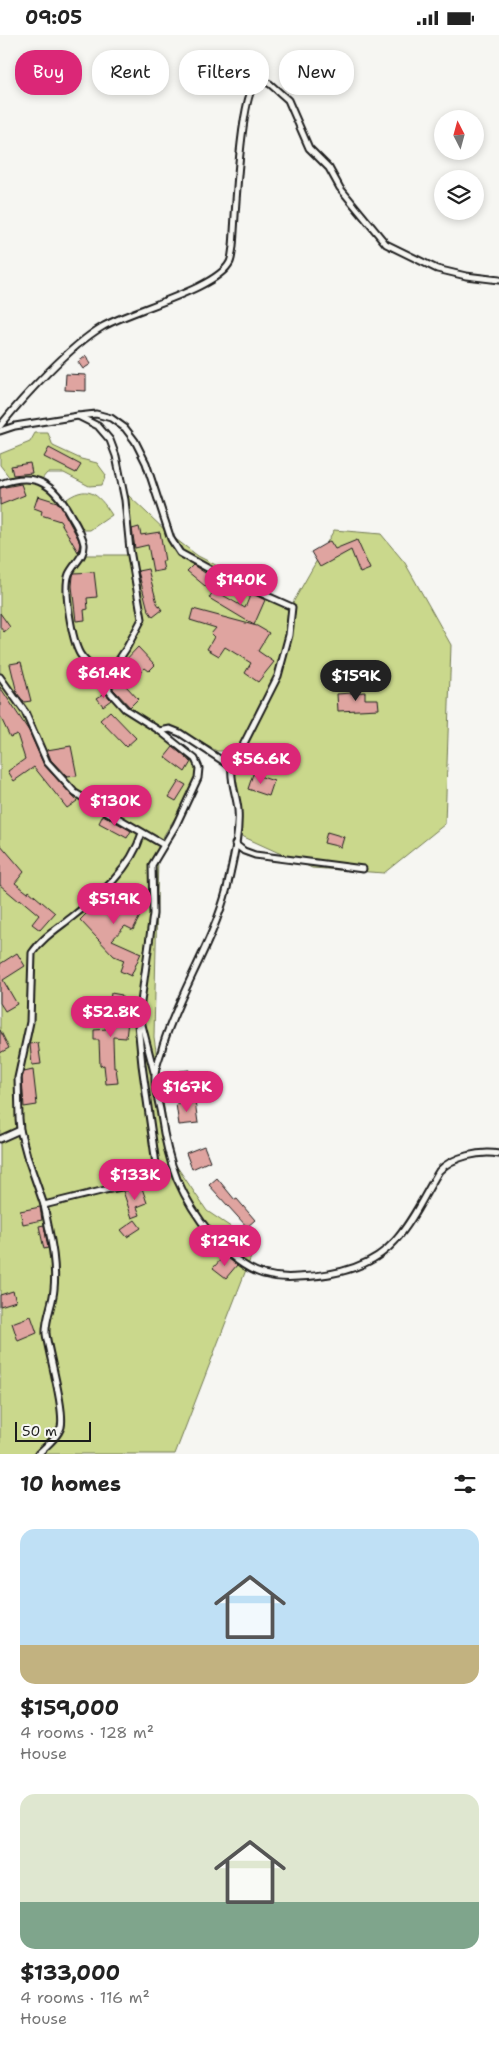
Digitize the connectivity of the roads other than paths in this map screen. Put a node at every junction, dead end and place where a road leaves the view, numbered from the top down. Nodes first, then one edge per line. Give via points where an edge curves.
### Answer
1 (499, 280) edge
2 (78, 416) junction
3 (0, 425) edge
4 (0, 431) edge
5 (0, 484) edge
6 (0, 677) edge
7 (108, 680) junction
8 (160, 731) junction
9 (232, 767) junction
10 (142, 833) junction
11 (235, 844) junction
12 (164, 845) junction
13 (363, 869) dead end
14 (140, 1014) junction
15 (155, 1075) junction
16 (20, 1130) junction
17 (0, 1139) edge
18 (499, 1154) edge
19 (44, 1205) junction
20 (38, 1454) edge

1 - 3 lane via 437,269 386,244 340,188 329,168 309,148 288,100 270,84 256,83 250,90 242,133 230,262 221,273 201,286 102,327 59,362
2 - 4 lane
2 - 7 lane via 106,434 116,456 142,616
2 - 9 lane via 96,414 111,418 135,441 146,463 171,539 180,553 220,575 292,606 289,635 278,675
5 - 7 lane via 23,478 50,487 63,501 84,548 69,576 71,624 80,653
6 - 10 lane via 25,711 45,760 60,778 75,793
7 - 8 lane via 110,693 125,709
8 - 9 lane via 170,729 180,733
8 - 12 lane via 194,759 198,768 198,778
9 - 11 lane via 239,816
10 - 12 lane
10 - 16 lane via 133,856 122,871 32,953 30,1022 18,1078
11 - 13 lane via 255,855
11 - 15 lane via 219,912 175,1012
12 - 14 lane via 152,865 153,915
14 - 15 lane
14 - 19 lane via 142,1065 158,1179
15 - 18 lane via 170,1159 188,1200 226,1250 243,1264 262,1273 288,1278 312,1277 354,1269 379,1256 396,1241 444,1165 476,1154
16 - 17 lane
16 - 19 lane
19 - 20 lane via 55,1271 46,1334 60,1404 61,1426

